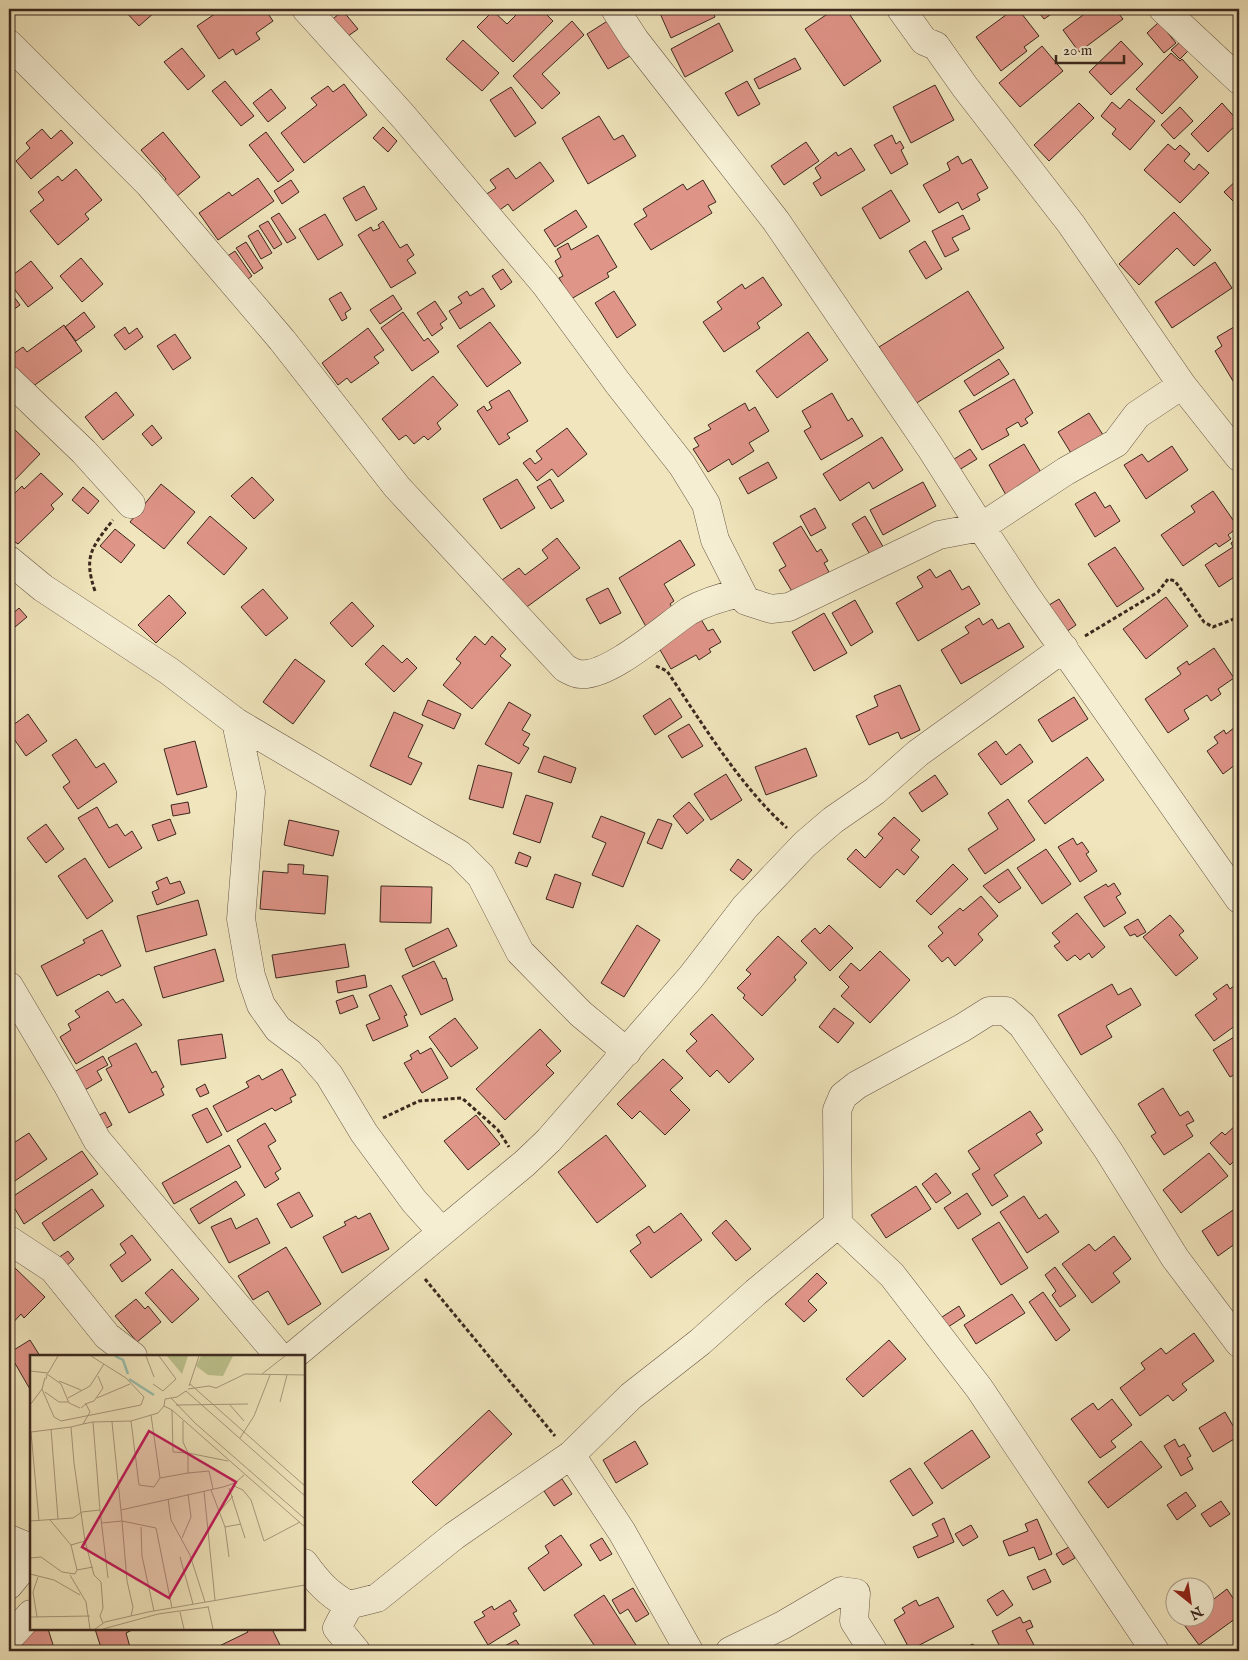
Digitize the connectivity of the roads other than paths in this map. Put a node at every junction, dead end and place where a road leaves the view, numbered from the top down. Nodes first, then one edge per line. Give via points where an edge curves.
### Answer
1 (306, 9) edge
2 (615, 9) edge
3 (901, 9) edge
4 (1163, 9) edge
5 (9, 44) edge
6 (1239, 80) edge
7 (9, 380) edge
8 (1182, 385) junction
9 (1239, 457) edge
10 (130, 504) road end
11 (981, 527) junction
12 (9, 560) edge
13 (740, 592) junction
14 (1064, 648) junction
15 (236, 722) junction
16 (1239, 899) edge
17 (9, 986) edge
18 (627, 1052) junction
19 (838, 1224) junction
20 (442, 1232) junction
21 (9, 1240) edge
22 (1239, 1343) edge
23 (132, 1355) edge
24 (278, 1355) edge
25 (294, 1355) edge
26 (571, 1455) junction
27 (9, 1539) edge
28 (30, 1548) edge
29 (30, 1559) edge
30 (305, 1563) edge
31 (9, 1585) edge
32 (349, 1605) junction
33 (30, 1615) edge
34 (9, 1638) edge
35 (356, 1651) edge
36 (689, 1651) edge
37 (730, 1651) edge
38 (873, 1651) edge
39 (1155, 1651) edge

1 - 13 street via 403,116 545,284 682,466 706,504 715,540
2 - 11 street via 635,40 776,221
3 - 8 street via 924,41 936,46 1039,185 1072,224
4 - 6 street
5 - 13 street via 149,184 282,340 397,486 565,668 579,674 595,672 630,654 690,611 714,599
7 - 10 street via 84,452
8 - 9 street
8 - 11 street via 1137,415 1116,443 1066,471
11 - 13 street via 939,535 789,607 771,609 746,602
11 - 14 street
12 - 15 street via 43,588 169,671
14 - 16 street
14 - 18 street via 918,753 875,791 805,844 745,907
15 - 18 street via 459,854 481,876 520,952 581,1014
15 - 20 street via 252,792 241,920 251,976 261,1005 278,1029 309,1052 329,1075 364,1134
17 - 24 street via 97,1140
18 - 20 street via 549,1140
19 - 22 street via 837,1110 843,1096 989,1011 1006,1011 1022,1025 1108,1150 1175,1258
19 - 26 street via 700,1342 631,1396
19 - 39 street via 892,1275 979,1388
20 - 25 street
21 - 23 street via 53,1269 107,1336
26 - 32 street via 454,1536 377,1598
26 - 36 street via 622,1532
27 - 28 street
29 - 31 street
30 - 32 street via 333,1597
32 - 35 street via 337,1628
33 - 34 street
37 - 38 street via 841,1591 856,1593 854,1620

